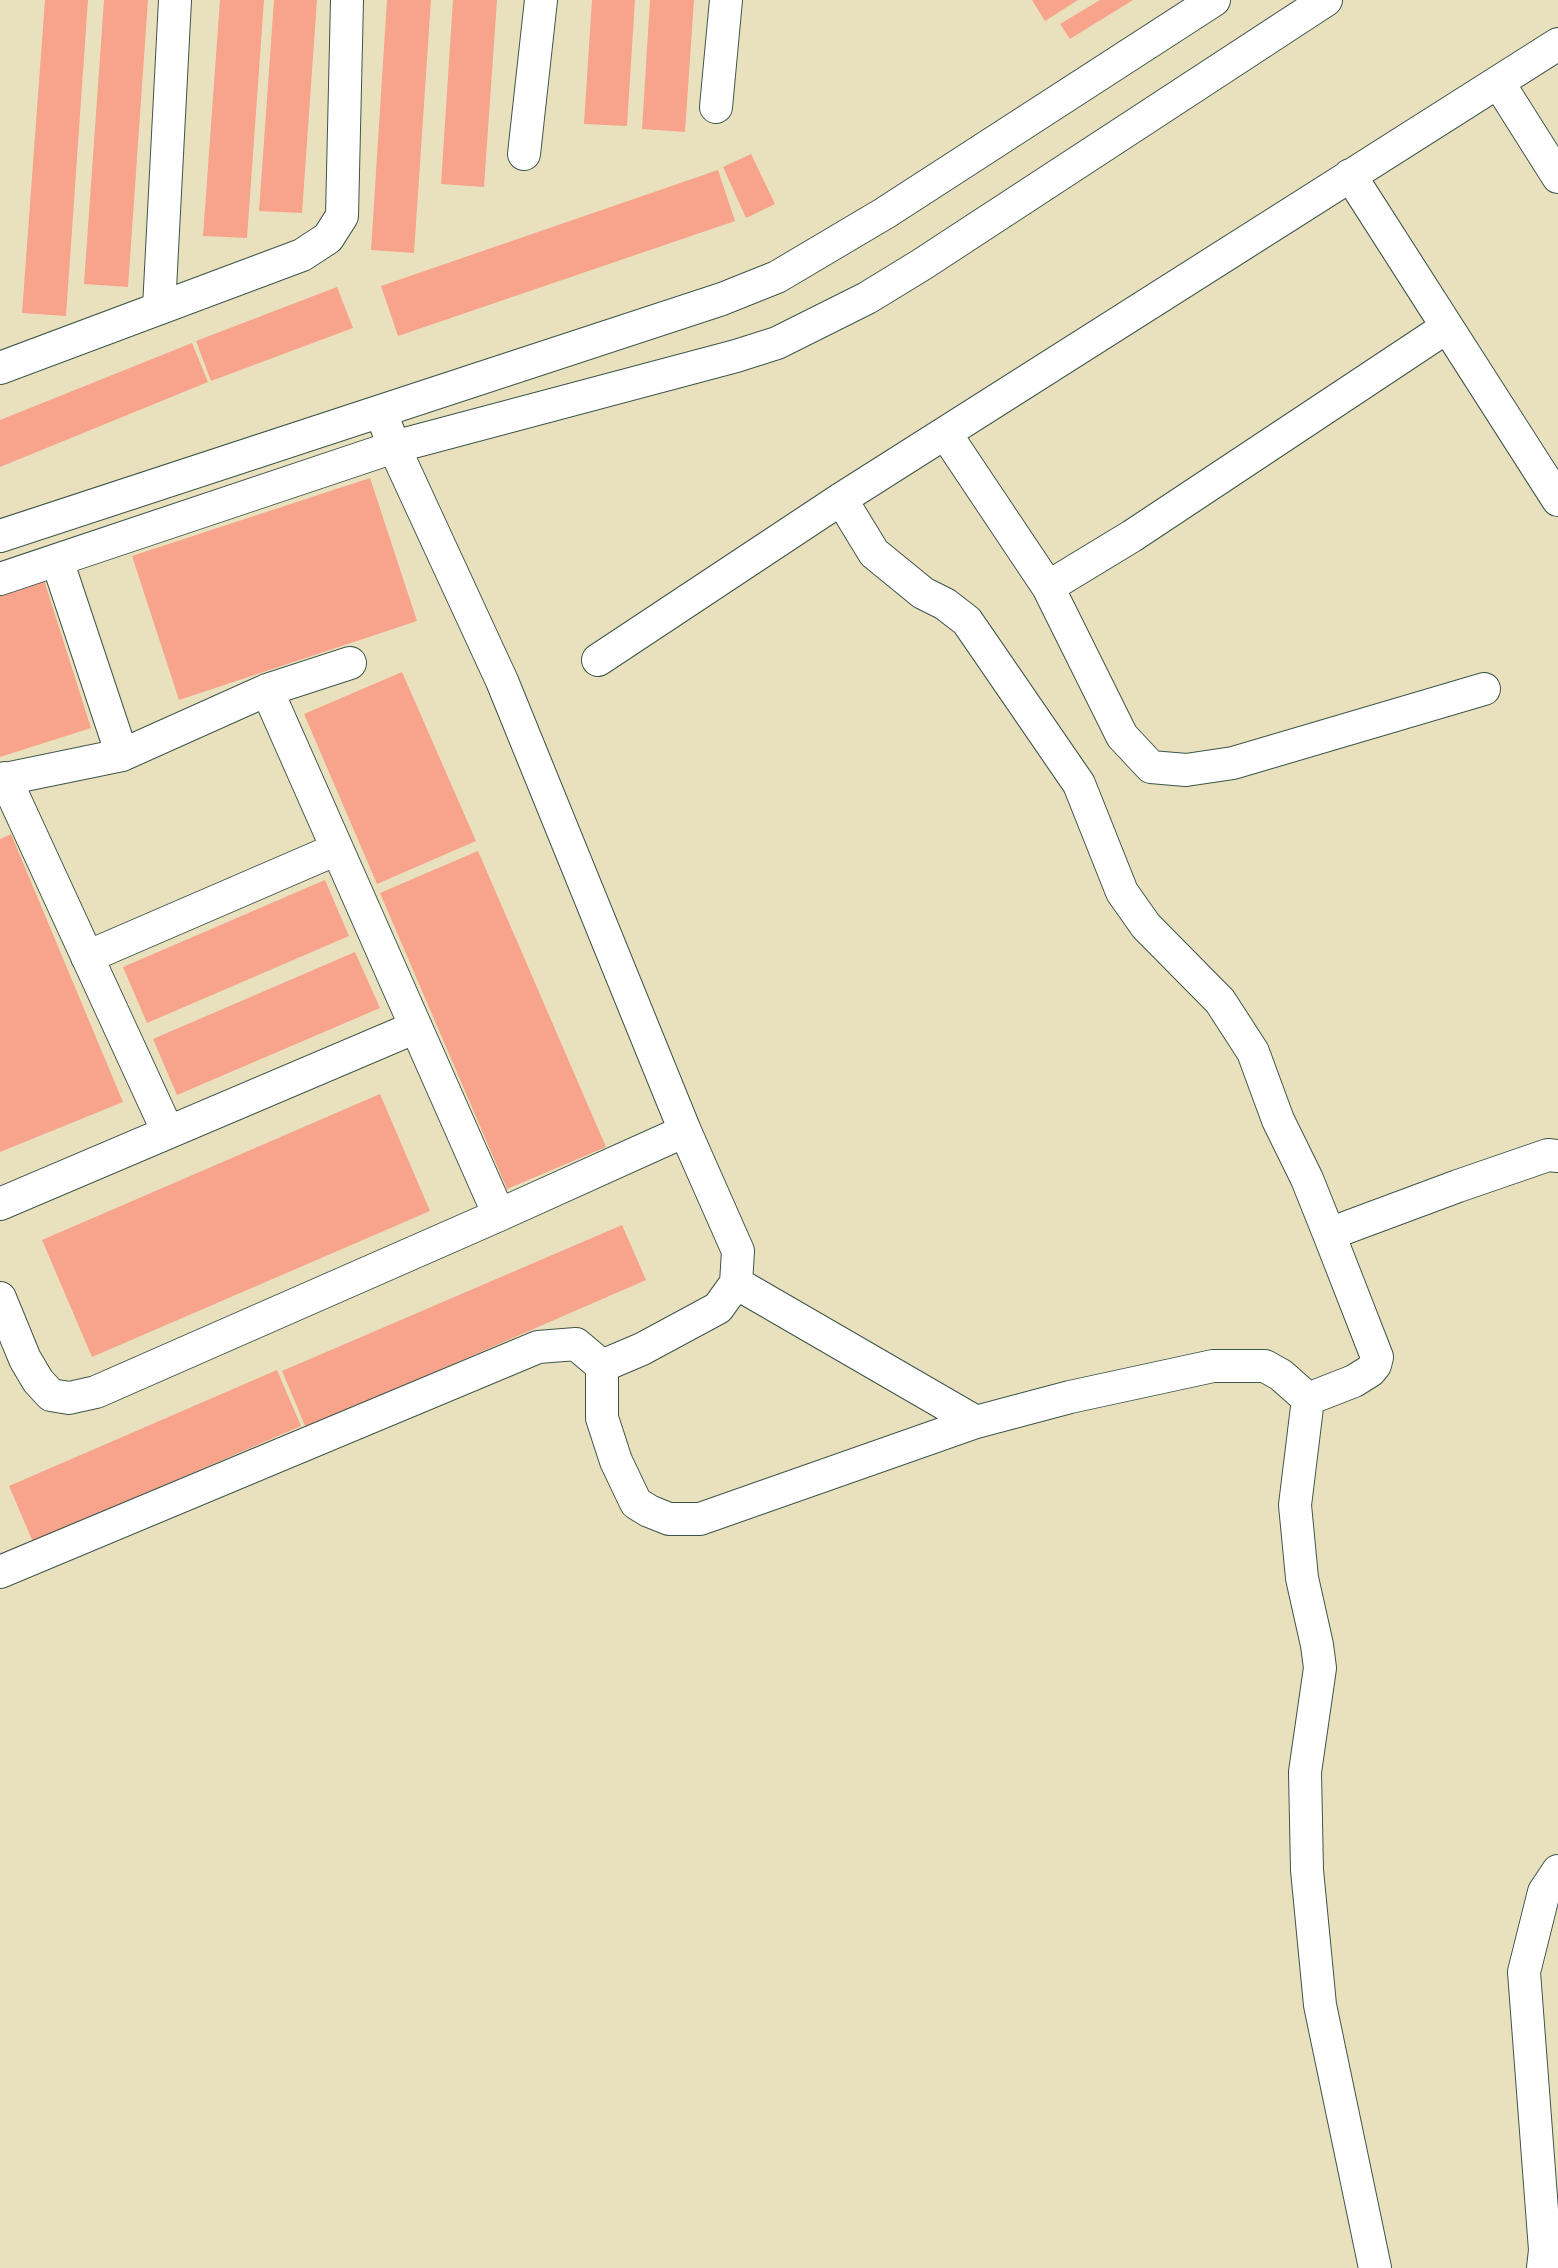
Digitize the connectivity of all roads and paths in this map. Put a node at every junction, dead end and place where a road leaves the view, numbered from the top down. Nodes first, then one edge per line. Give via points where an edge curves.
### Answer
1 (175, 0) edge
2 (347, 0) edge
3 (541, 0) edge
4 (726, 0) edge
5 (1214, 0) edge
6 (1326, 0) edge
7 (1558, 44) edge
8 (1498, 82) junction
9 (716, 107) dead end
10 (524, 154) dead end
11 (1350, 175) junction
12 (1558, 177) edge
13 (159, 308) junction
14 (1448, 327) junction
15 (0, 368) edge
16 (381, 412) junction
17 (945, 433) junction
18 (394, 447) junction
19 (841, 499) junction
20 (1558, 500) edge
21 (0, 536) edge
22 (57, 560) junction
23 (0, 579) edge
24 (1048, 587) junction
25 (598, 660) dead end
26 (350, 663) dead end
27 (1484, 689) dead end
28 (267, 690) junction
29 (122, 755) junction
30 (3, 779) edge
31 (337, 849) junction
32 (87, 957) junction
33 (416, 1027) junction
34 (685, 1131) junction
35 (168, 1132) junction
36 (1558, 1156) edge
37 (0, 1204) edge
38 (499, 1215) junction
39 (1329, 1234) junction
40 (736, 1283) junction
41 (0, 1298) edge
42 (602, 1366) junction
43 (1308, 1399) junction
44 (976, 1422) junction
45 (0, 1572) edge
46 (1558, 1871) edge
47 (1375, 2268) edge
48 (1543, 2268) edge

1 - 13 street
2 - 13 street via 342,216 328,238 302,255
3 - 10 street
4 - 9 street
5 - 16 street via 885,213 777,277
6 - 18 street via 921,265 825,320 777,343 736,356
7 - 8 street
8 - 11 street
8 - 12 street
11 - 14 street
11 - 17 street
13 - 15 street
14 - 20 street
14 - 24 street via 1132,536
16 - 18 street
16 - 21 street
17 - 19 street
17 - 24 street
18 - 22 street
18 - 34 street via 502,681
19 - 25 street
19 - 39 street via 874,553 923,593 967,621 1079,784 1122,891 1146,926 1220,1001 1253,1052 1278,1120
22 - 23 street
22 - 29 street
24 - 27 street via 1122,736 1151,767 1186,770 1233,763
26 - 28 street
28 - 29 street
28 - 31 street
29 - 30 street
30 - 32 street
31 - 32 street
31 - 33 street
32 - 35 street
33 - 35 street
33 - 38 street
34 - 38 street
34 - 40 street via 738,1251
35 - 37 street
36 - 39 street via 1548,1155
38 - 41 street via 96,1392 69,1398 51,1395 38,1381
39 - 43 street via 1377,1357 1370,1371 1354,1381
40 - 42 street via 718,1308
40 - 44 street
42 - 44 street via 602,1418 615,1461 636,1503 669,1519 700,1519
42 - 45 street via 576,1344 538,1347
43 - 44 street via 1281,1374 1265,1366 1213,1366 1059,1399
43 - 47 street via 1295,1505 1302,1578 1320,1668 1305,1772 1307,1870 1320,2005
46 - 48 street via 1544,1892 1524,1972 1545,2250

